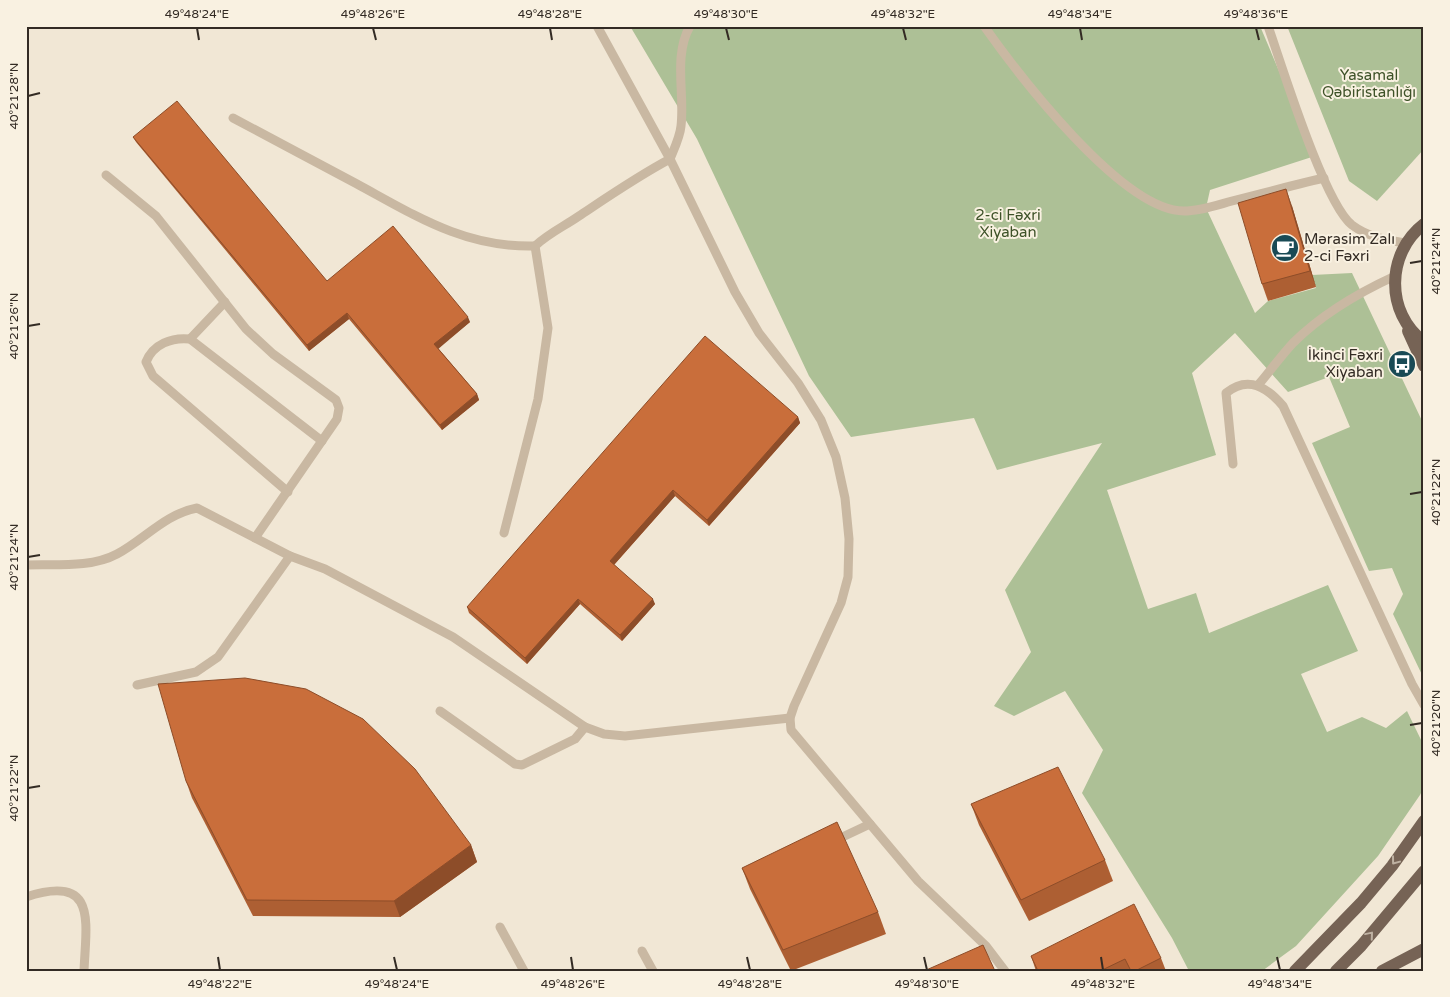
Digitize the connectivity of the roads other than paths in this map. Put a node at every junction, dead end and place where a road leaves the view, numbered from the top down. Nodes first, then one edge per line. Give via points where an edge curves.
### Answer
1 (598, 26) edge
2 (690, 26) edge
3 (984, 26) edge
4 (1268, 26) edge
5 (233, 118) dead end
6 (670, 159) junction
7 (106, 175) dead end
8 (1324, 178) junction
9 (1424, 212) edge
10 (1424, 224) edge
11 (1405, 243) junction
12 (535, 246) junction
13 (1395, 276) junction
14 (225, 302) junction
15 (1401, 315) junction
16 (190, 339) junction
17 (1424, 342) edge
18 (1424, 366) edge
19 (1259, 384) junction
20 (322, 441) junction
21 (1233, 464) dead end
22 (288, 492) junction
23 (504, 533) dead end
24 (255, 538) junction
25 (290, 556) junction
26 (26, 565) edge
27 (136, 685) dead end
28 (1424, 704) edge
29 (440, 710) dead end
30 (790, 718) junction
31 (585, 727) junction
32 (1424, 821) edge
33 (870, 824) junction
34 (826, 845) edge
35 (1424, 871) edge
36 (26, 897) edge
37 (500, 927) dead end
38 (1424, 949) edge
39 (642, 950) dead end
40 (1386, 970) edge
41 (84, 971) edge
42 (524, 971) edge
43 (653, 971) edge
44 (1005, 971) edge
45 (1295, 971) edge
46 (1336, 971) edge

1 - 6 lane
2 - 6 lane via 681,63 681,127
3 - 8 lane via 1010,64 1055,118 1095,158 1164,208 1184,211 1206,208
4 - 8 lane
5 - 12 lane via 441,229 488,242
6 - 12 lane via 551,231
6 - 30 lane via 735,292 759,333 798,383 821,420 836,457 846,514 848,577 841,603
7 - 14 lane via 156,216
8 - 11 lane via 1350,224 1383,240
9 - 11 main road
10 - 11 main road
11 - 13 main road
12 - 23 lane via 548,328 538,399
13 - 15 main road via 1394,291
13 - 19 lane via 1365,290 1327,316 1293,343
14 - 16 lane
14 - 20 lane via 246,329 273,354 336,400 339,408 337,420
15 - 17 main road via 1415,336
15 - 18 main road
16 - 20 lane
16 - 22 lane via 172,340 154,348 146,362 148,370
19 - 21 lane via 1234,386 1226,392
19 - 28 lane via 1271,391 1282,406
20 - 22 lane
22 - 24 lane
24 - 25 lane
24 - 26 lane via 197,508 172,516 117,554 87,564
25 - 27 lane via 218,657 196,672
25 - 31 lane via 325,569 453,637
29 - 31 lane via 515,764 522,765 575,739
30 - 31 lane via 625,736 604,734
30 - 33 lane via 791,730 796,737
32 -> 45 main road via 1392,866
33 - 34 lane
33 - 44 lane via 918,881 986,946
46 -> 35 main road
36 - 41 lane via 65,891 83,902 86,916
37 - 42 lane
38 - 40 main road
39 - 43 lane

